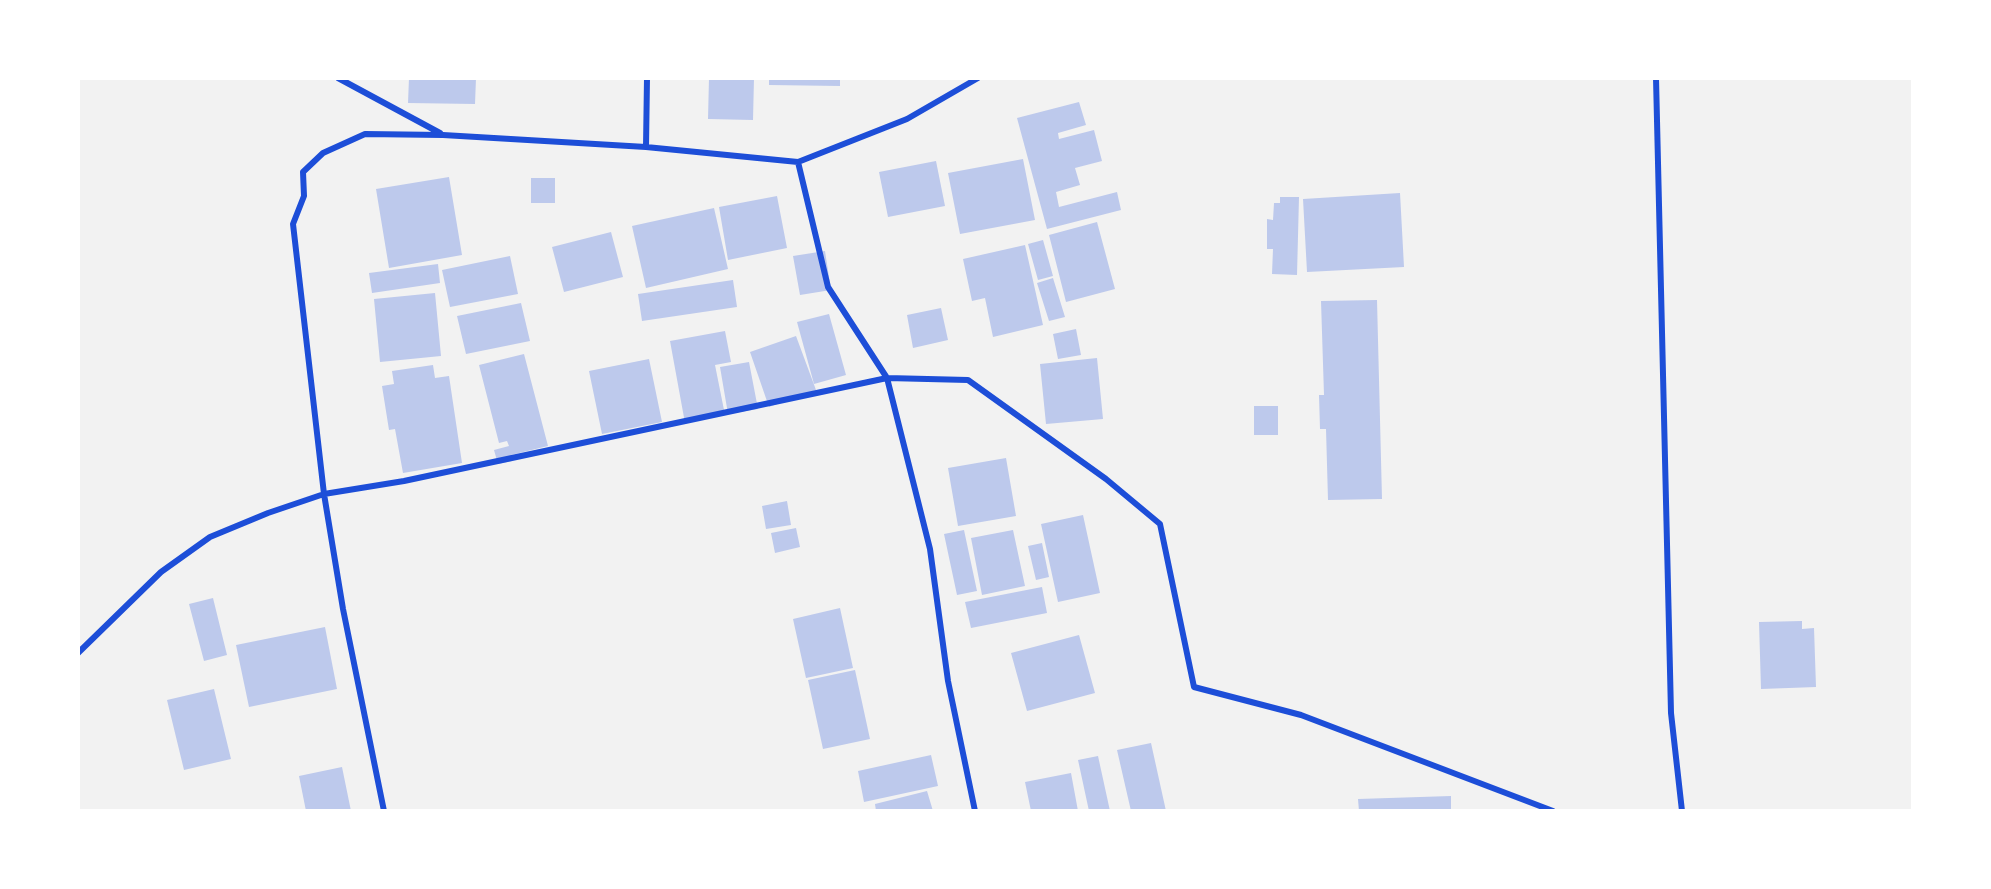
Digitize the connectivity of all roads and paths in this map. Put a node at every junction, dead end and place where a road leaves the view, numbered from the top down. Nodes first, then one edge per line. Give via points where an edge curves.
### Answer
1 (338, 78) edge
2 (647, 78) edge
3 (978, 78) edge
4 (1656, 78) edge
5 (443, 135) junction
6 (646, 147) junction
7 (798, 162) junction
8 (887, 378) junction
9 (324, 494) junction
10 (78, 653) edge
11 (384, 811) edge
12 (975, 811) edge
13 (1553, 811) edge
14 (1682, 811) edge

1 - 5 street
2 - 6 street
3 - 7 street via 907,119
4 - 14 street via 1671,713
5 - 6 street
5 - 9 street via 365,134 323,153 303,172 304,196 293,224
6 - 7 street
7 - 8 street via 828,287
8 - 9 street via 404,481
8 - 12 street via 930,549 948,681
8 - 13 street via 968,380 1106,479 1160,524 1194,687 1301,716
9 - 10 street via 210,537 161,572
9 - 11 street

